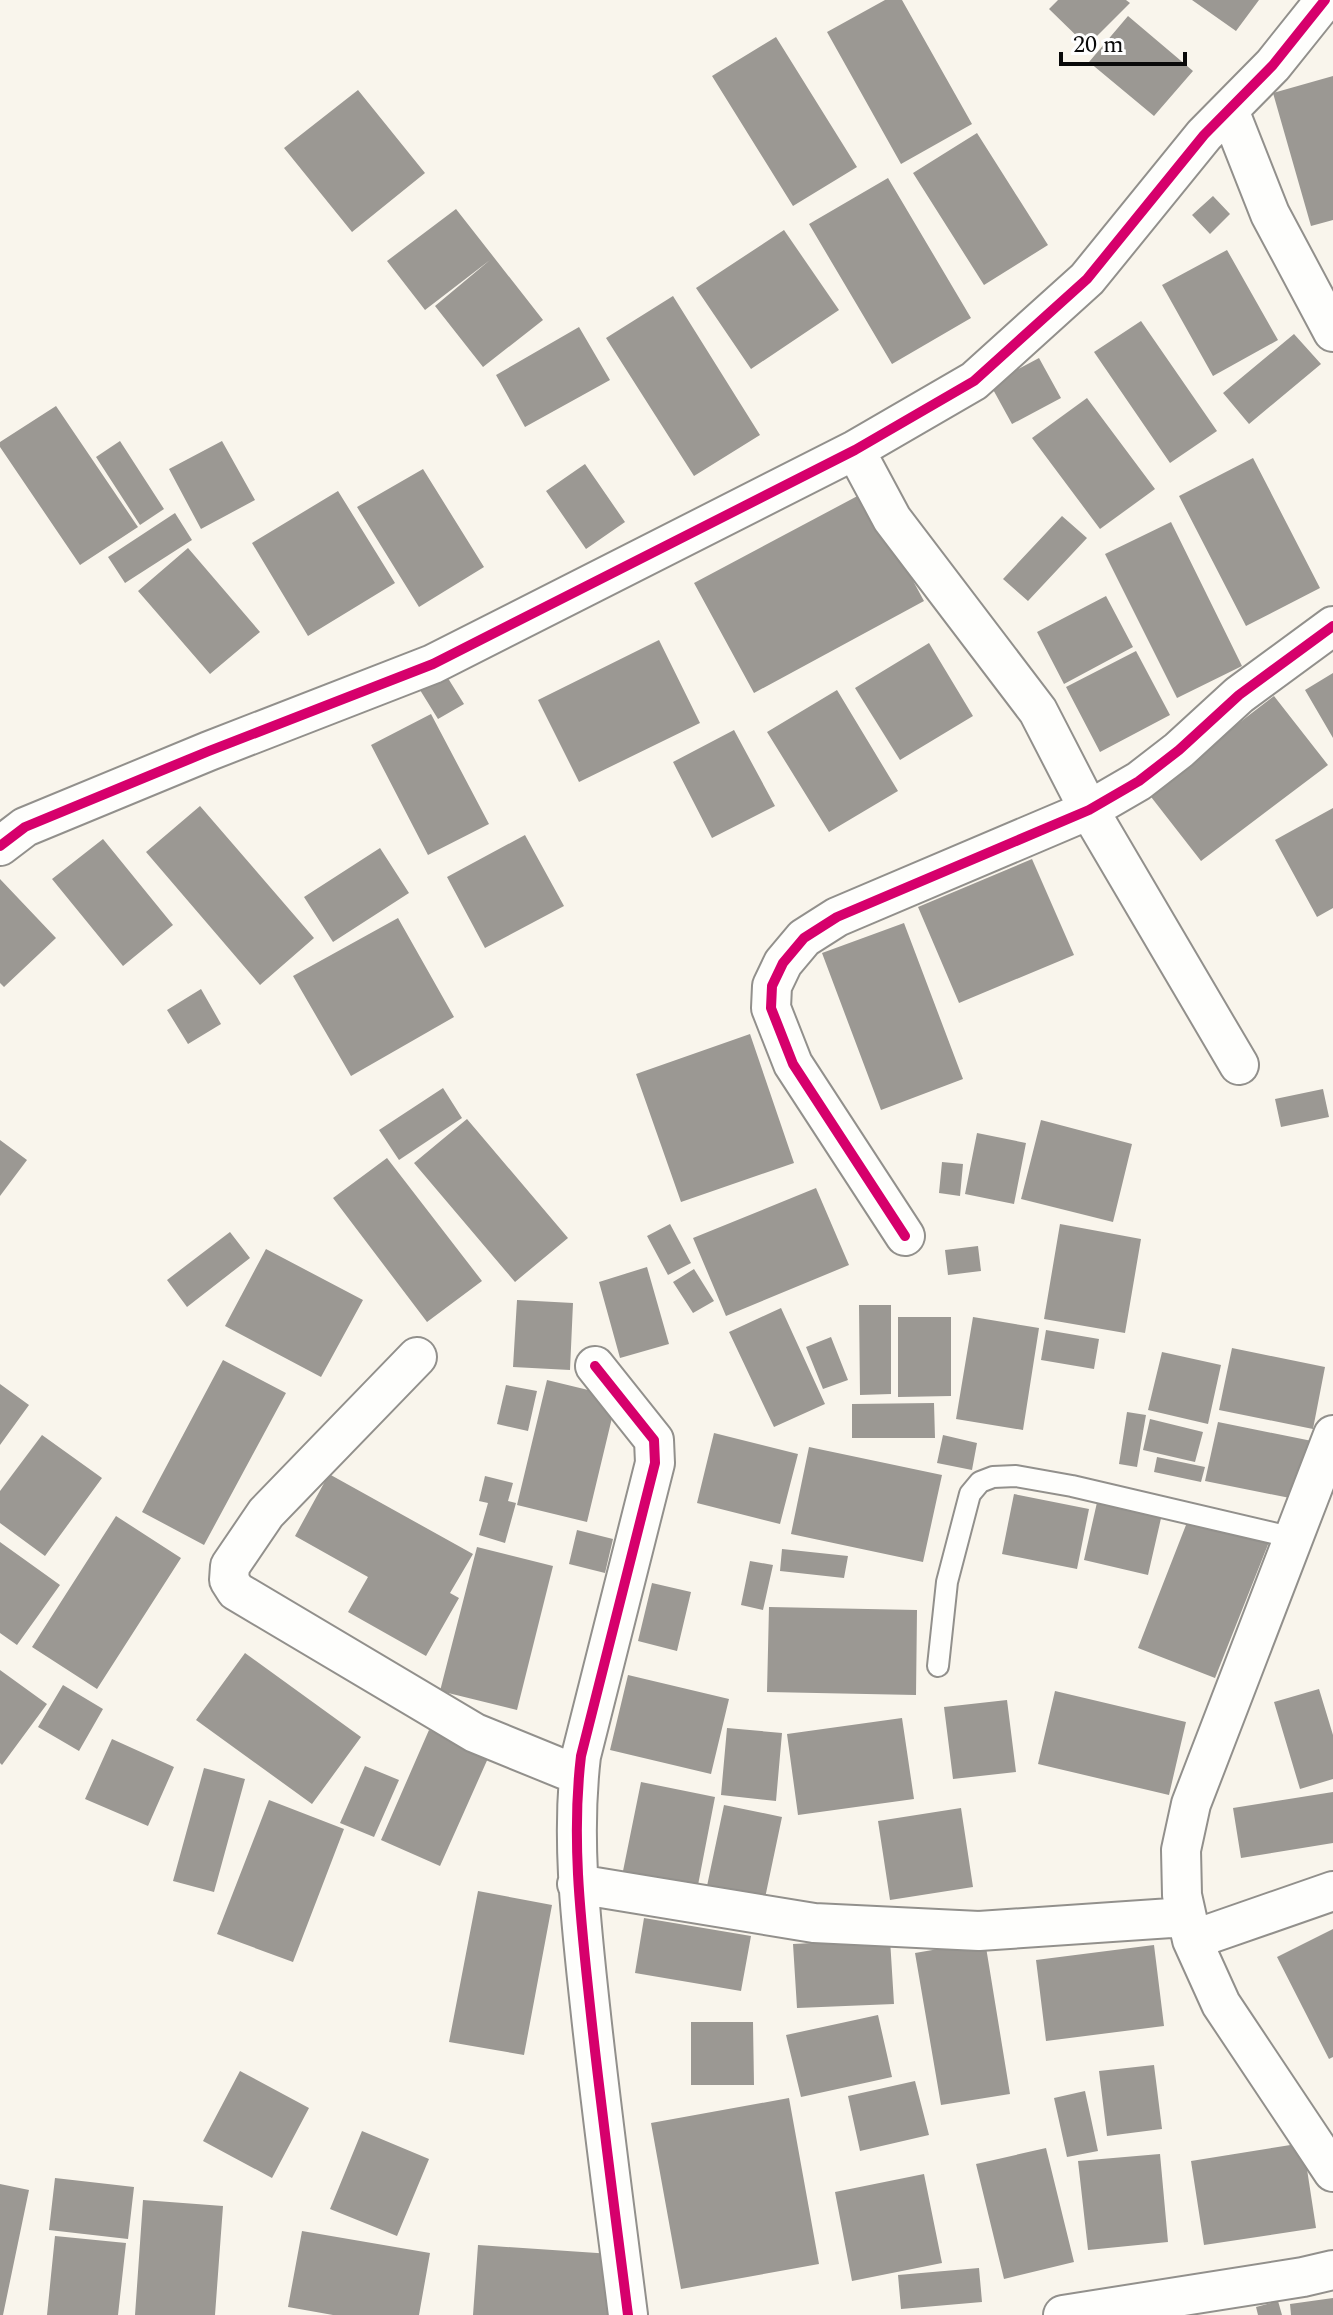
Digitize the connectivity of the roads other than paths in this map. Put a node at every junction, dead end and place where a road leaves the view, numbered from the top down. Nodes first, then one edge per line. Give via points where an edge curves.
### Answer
1 (1325, 0) edge
2 (1229, 110) junction
3 (1333, 332) edge
4 (855, 450) junction
5 (1333, 626) edge
6 (1089, 810) junction
7 (0, 846) edge
8 (1239, 1065) dead end
9 (905, 1236) dead end
10 (417, 1357) dead end
11 (595, 1366) dead end
12 (1333, 1435) edge
13 (1294, 1538) junction
14 (938, 1666) dead end
15 (578, 1775) junction
16 (577, 1884) junction
17 (1333, 1891) edge
18 (1189, 1929) junction
19 (1333, 2172) edge
20 (1333, 2270) edge
21 (628, 2315) edge
22 (1063, 2315) edge

1 - 2 street
2 - 3 street via 1270,214
2 - 4 street via 1087,279 974,381
4 - 6 street via 892,519 1038,711
4 - 7 street via 433,664 25,827
5 - 6 street via 1239,695 1149,773
6 - 8 street
6 - 9 street via 837,917 804,938 772,986 771,1008 793,1064
10 - 15 street via 266,1513 230,1566 229,1580 236,1591 475,1733
11 - 15 street via 654,1440 655,1463
12 - 13 street
13 - 14 lane via 1072,1486 993,1477 970,1494 947,1582
13 - 18 street via 1191,1804 1181,1850
15 - 16 street
16 - 18 street via 814,1923 979,1931
16 - 21 street
17 - 18 street
18 - 19 street via 1221,2004
20 - 22 street

